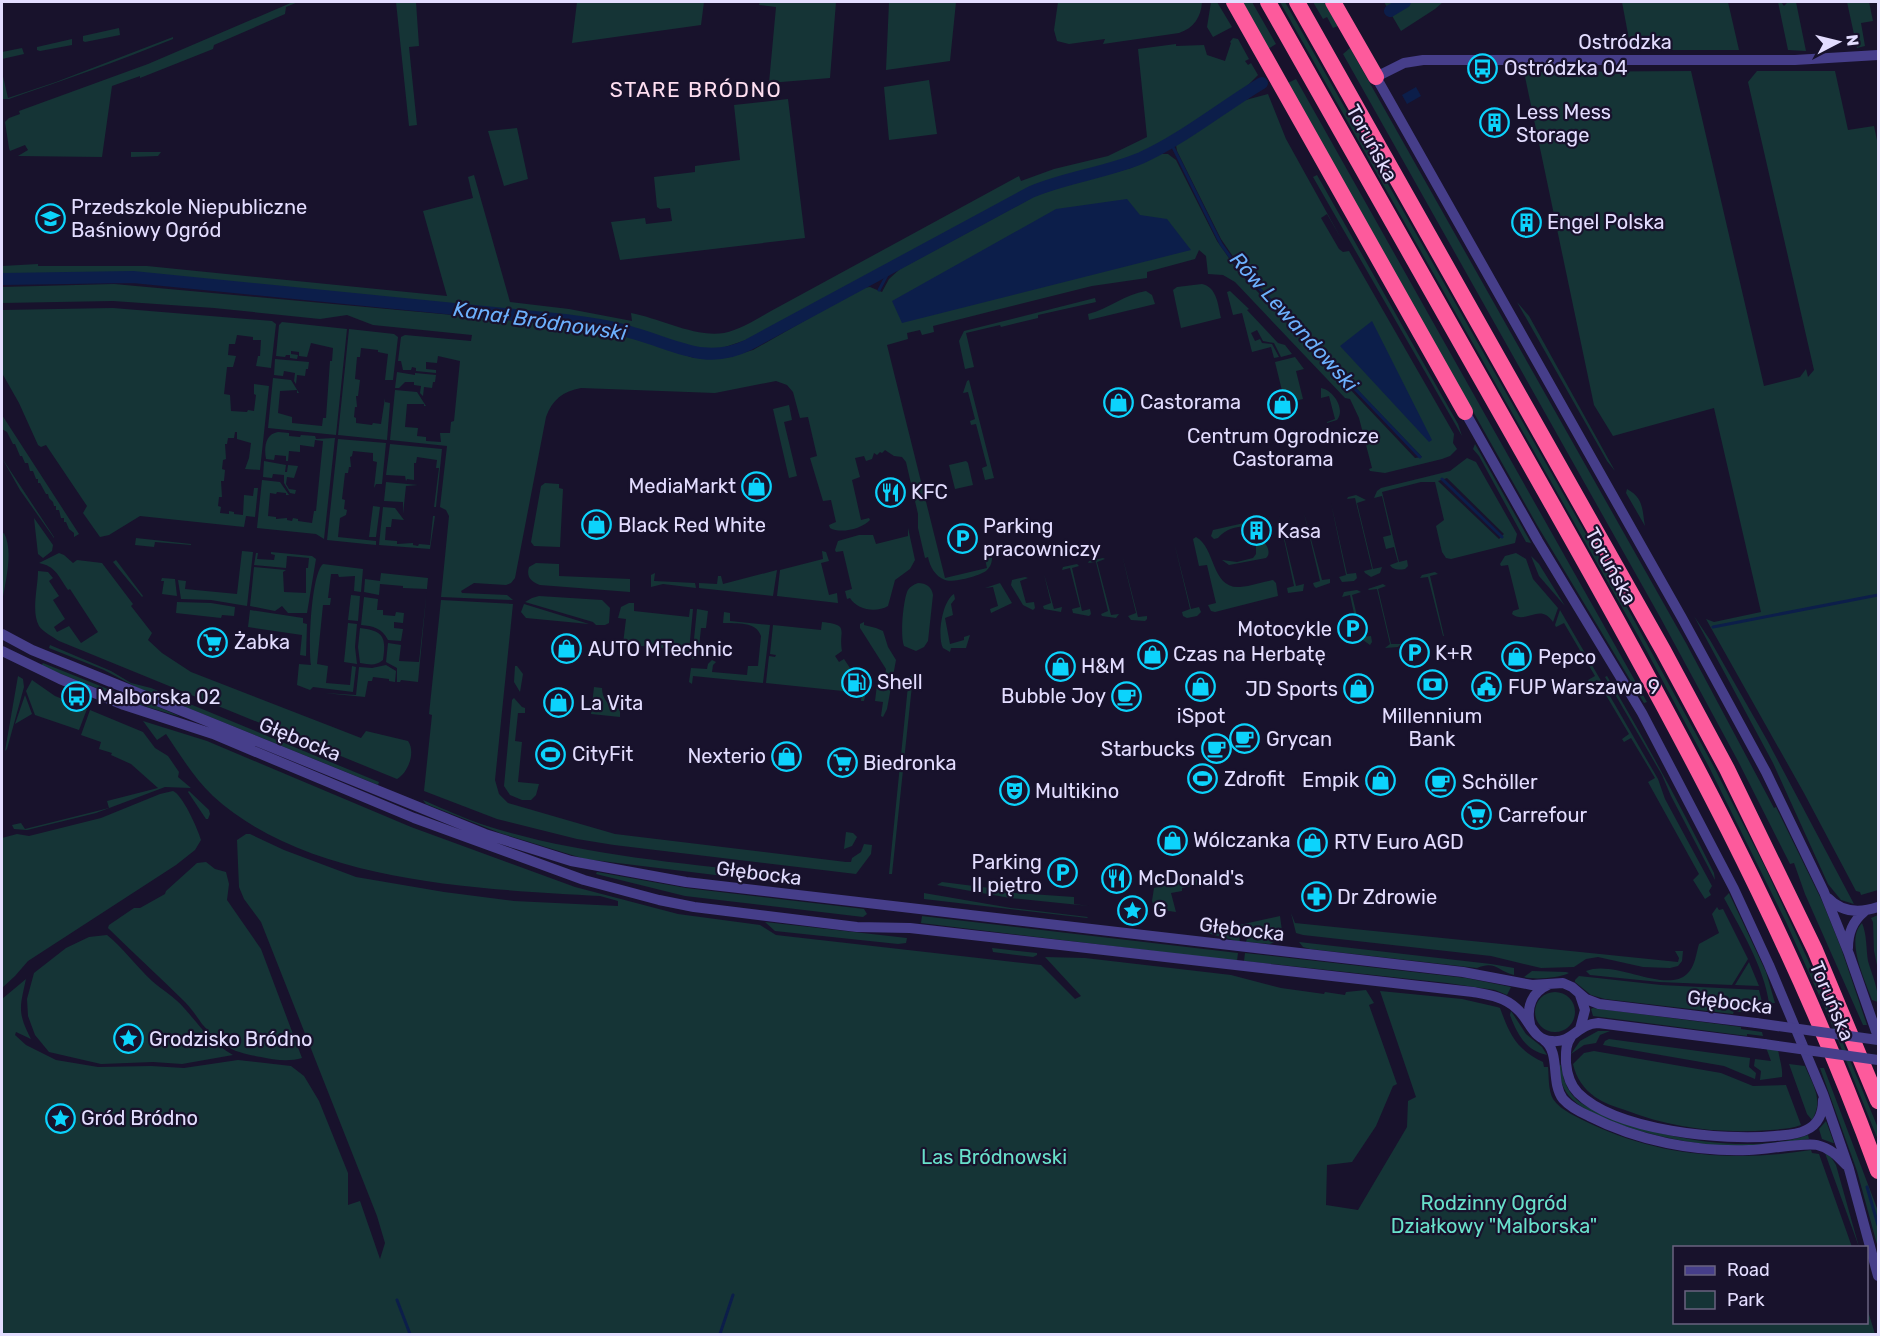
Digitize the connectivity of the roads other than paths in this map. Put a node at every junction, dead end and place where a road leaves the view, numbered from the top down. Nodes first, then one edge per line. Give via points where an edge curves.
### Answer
1 (1234, 2) edge
2 (1268, 2) edge
3 (1297, 2) edge
4 (1333, 2) edge
5 (1878, 55) edge
6 (1376, 77) junction
7 (1465, 412) joint
8 (4, 635) edge
9 (3, 651) edge
10 (1824, 892) junction
11 (1878, 907) edge
12 (1864, 912) junction
13 (1849, 954) junction
14 (1548, 984) junction
15 (1579, 993) junction
16 (1530, 1024) junction
17 (1580, 1029) junction
18 (1571, 1037) junction
19 (1878, 1038) edge
20 (1544, 1040) junction
21 (1878, 1060) edge
22 (1823, 1094) junction
23 (1878, 1101) edge
24 (1849, 1169) junction
25 (1878, 1171) edge
26 (1878, 1276) edge

1 - 7 highway
2 - 25 highway, Toruńska via 1704,779 1792,960
3 - 23 highway, Toruńska via 1727,769 1815,950
4 - 6 highway
5 - 6 street, Ostródzka via 1795,60 1423,60 1404,63
6 - 10 street, Toruńska via 1682,618 1766,772
7 - 22 street via 1637,704 1734,889
8 - 14 street, Głębocka via 486,834 579,863 686,882
9 - 16 street, Głębocka via 60,679 213,734 414,818 574,876 659,900 857,927 910,928 1467,991 1505,1000
10 - 12 street via 1841,907
10 - 13 street, Toruńska
11 - 12 street
12 - 13 street via 1850,934
13 - 19 street, Toruńska
14 - 15 street, Głębocka via 1566,984
14 - 16 street via 1531,1001
15 - 17 street via 1585,1010
15 - 19 street, Głębocka, bridge via 1602,1004
16 - 20 street, Głębocka
17 - 18 street
17 - 21 street, Głębocka, bridge via 1588,1024 1607,1024
18 - 20 street
18 - 22 street via 1566,1046 1567,1068 1578,1093 1610,1112 1665,1129 1723,1138 1801,1132 1809,1129 1822,1113
20 - 24 street via 1552,1049 1556,1082 1564,1100 1611,1126 1653,1140 1713,1149 1764,1150 1815,1144 1829,1149
22 - 24 street
24 - 26 street

